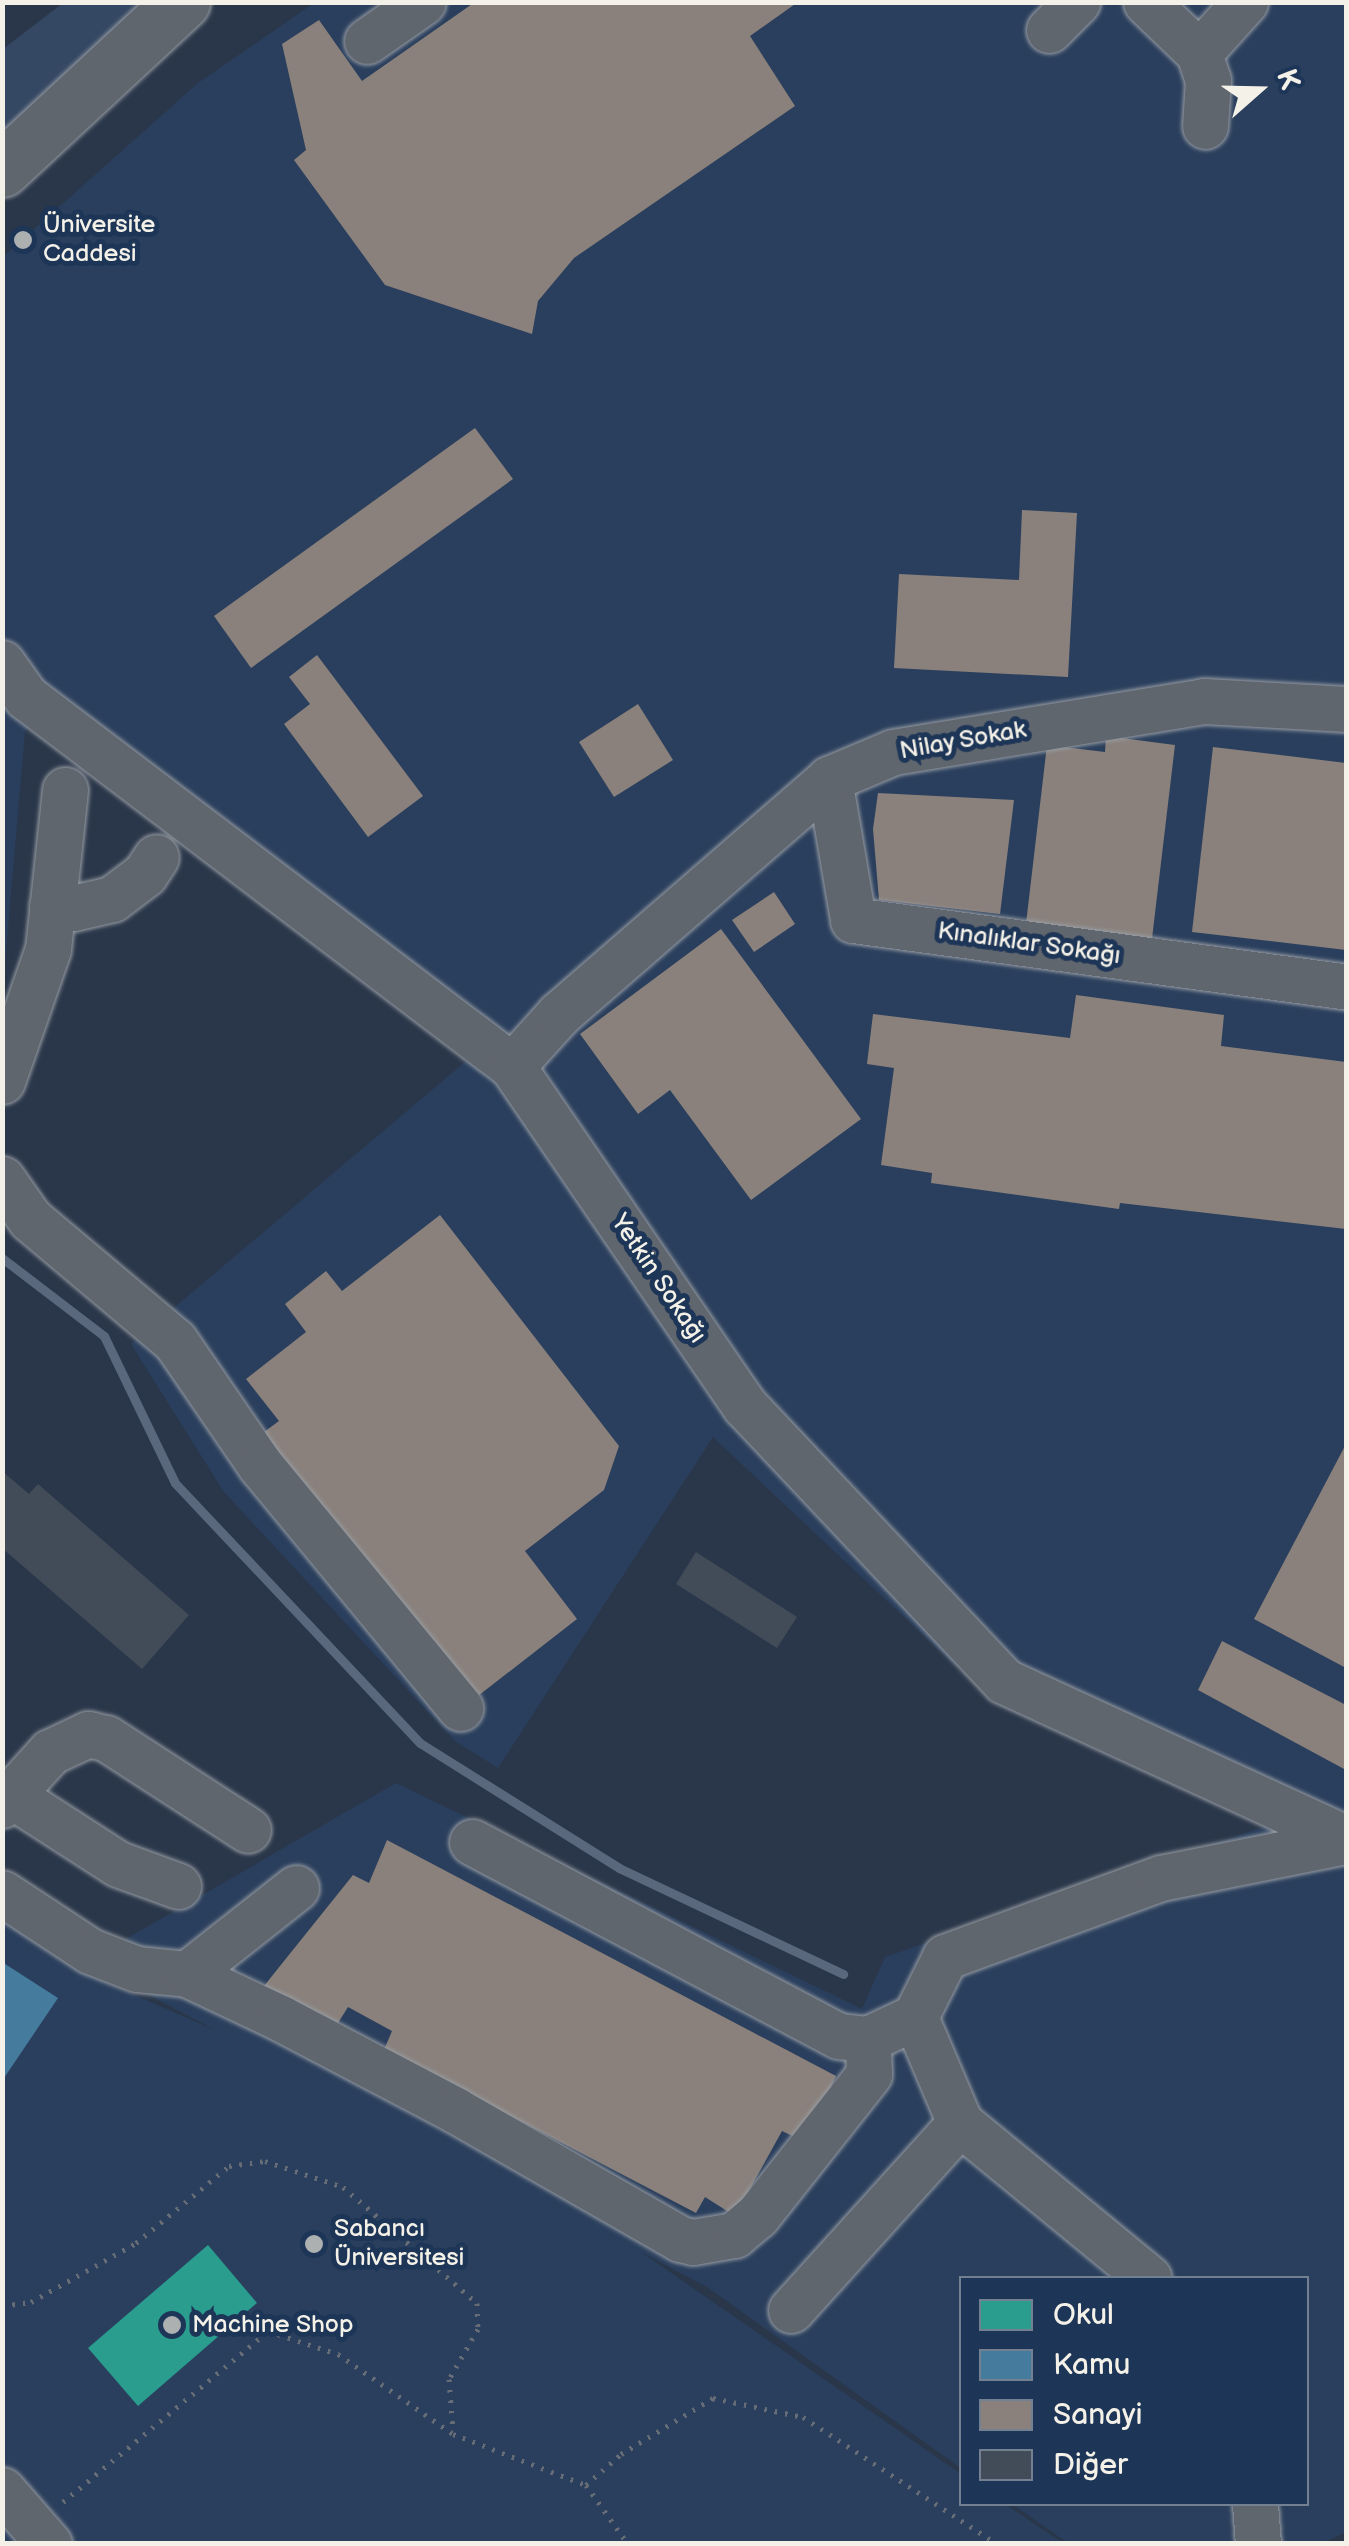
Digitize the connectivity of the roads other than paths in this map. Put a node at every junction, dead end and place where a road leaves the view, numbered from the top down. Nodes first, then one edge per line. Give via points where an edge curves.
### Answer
1 (182, 2) edge
2 (423, 2) edge
3 (1146, 2) edge
4 (1246, 2) edge
5 (367, 41) dead end
6 (1198, 53) junction
7 (1205, 126) dead end
8 (2, 168) edge
9 (2, 663) edge
10 (1346, 709) edge
11 (830, 779) junction
12 (65, 790) dead end
13 (156, 857) dead end
14 (52, 906) junction
15 (1346, 986) edge
16 (512, 1066) junction
17 (2, 1081) edge
18 (2, 1179) edge
19 (460, 1708) dead end
20 (7, 1800) edge
21 (248, 1830) dead end
22 (1346, 1840) edge
23 (472, 1842) dead end
24 (178, 1886) dead end
25 (296, 1888) dead end
26 (2, 1892) edge
27 (187, 1974) junction
28 (915, 2017) junction
29 (868, 2039) junction
30 (960, 2123) junction
31 (1147, 2276) edge
32 (791, 2310) dead end
33 (2, 2490) edge
34 (1255, 2506) edge
35 (42, 2535) edge
36 (1258, 2544) edge

1 - 8 main road
2 - 5 street
3 - 6 street
4 - 6 street
6 - 7 street via 1208,80
9 - 16 street, Yetkin Sokağı via 26,697
10 - 11 street, Nilay Sokak via 1204,702 893,752
11 - 15 street, Kınalıklar Sokağı via 853,920
11 - 16 street, Nilay Sokak via 559,1014
12 - 14 street
13 - 14 street via 112,899
14 - 17 street via 34,1000
16 - 22 street, Yetkin Sokağı via 744,1406 1004,1681
18 - 19 street via 30,1220 174,1341 260,1465
20 - 21 street via 50,1752 77,1736 98,1735
20 - 24 street via 118,1864
22 - 28 street via 1161,1878 945,1957
23 - 29 street via 839,2036
25 - 27 street
26 - 27 street via 90,1951 137,1969
27 - 29 street via 372,2064 693,2242 734,2235 757,2216 869,2074
28 - 29 street
28 - 30 street
30 - 31 street
30 - 32 street
33 - 35 street
34 - 36 street

